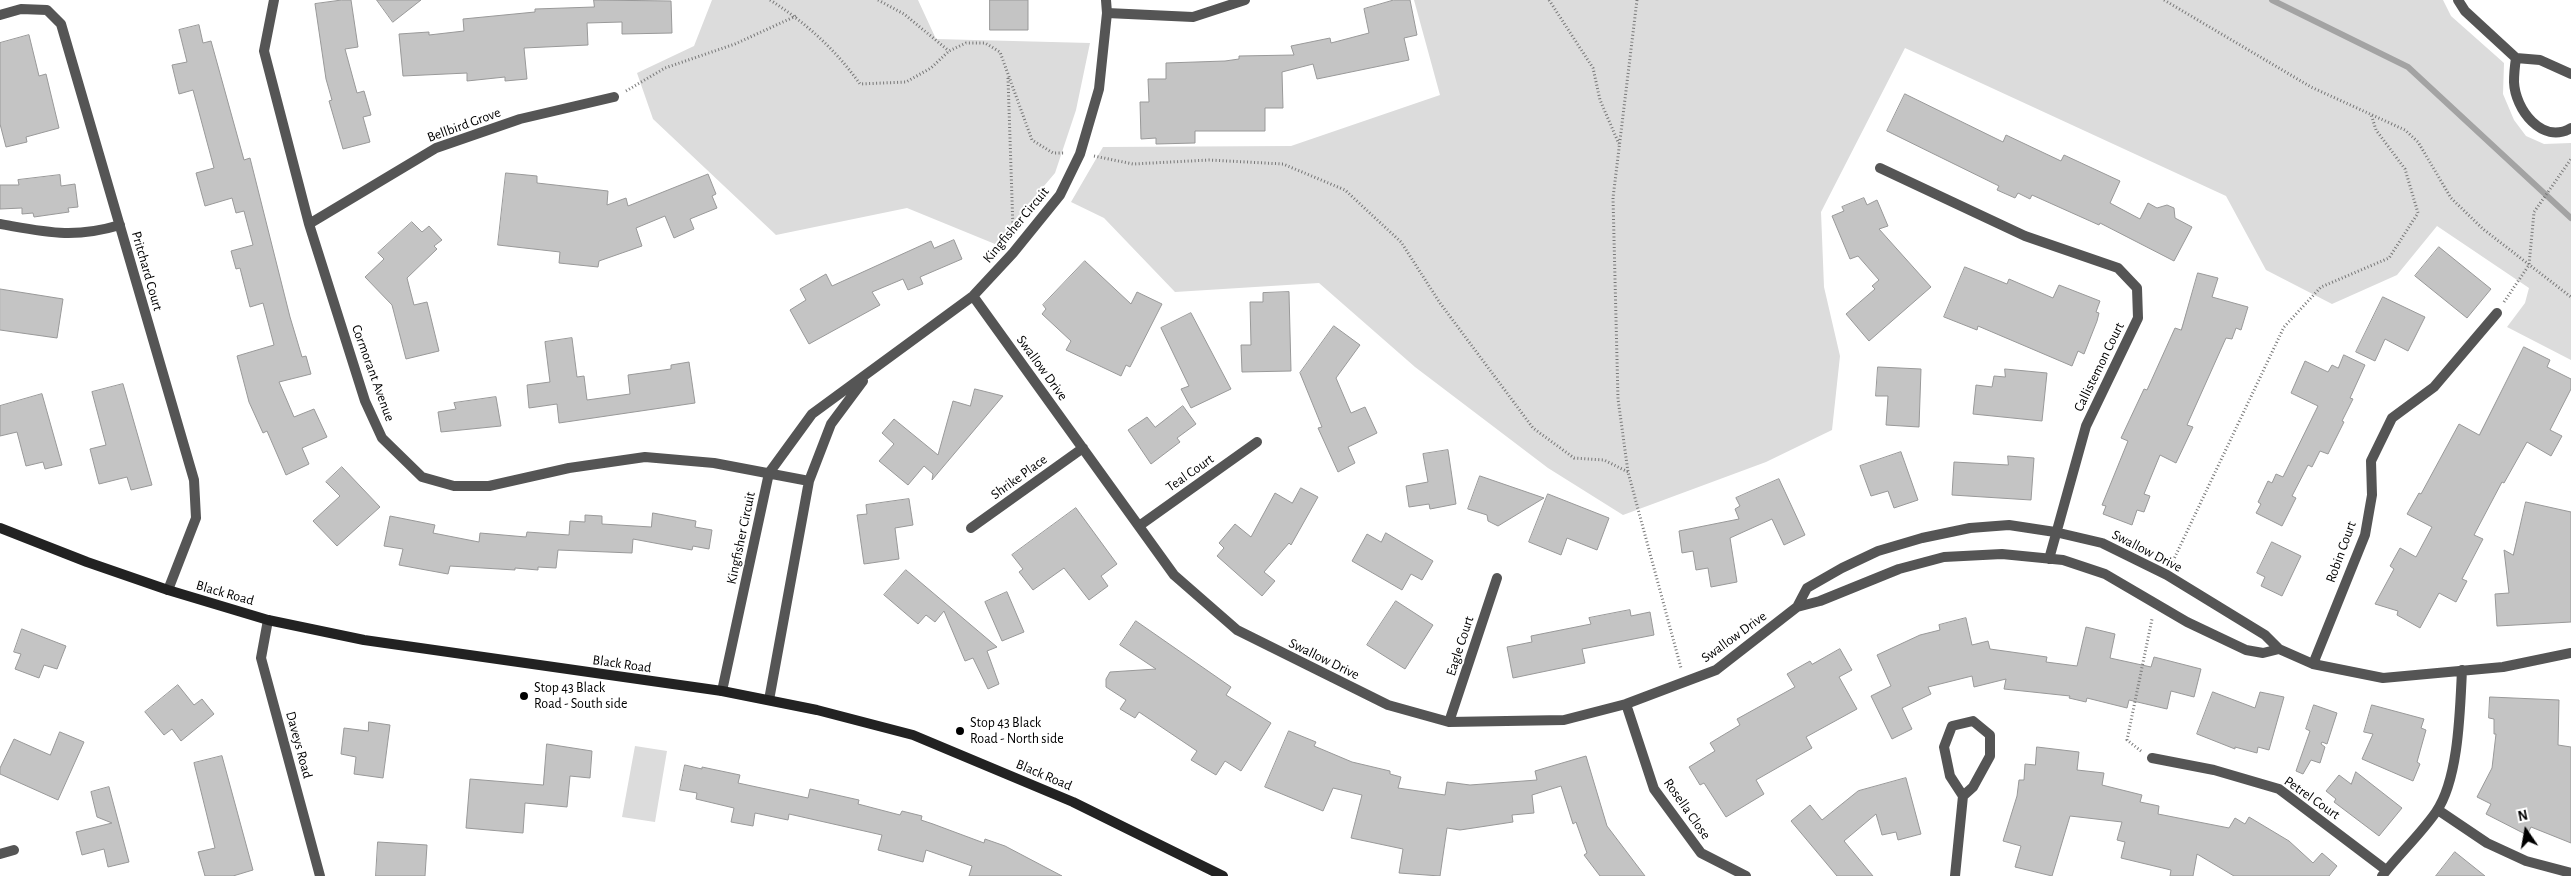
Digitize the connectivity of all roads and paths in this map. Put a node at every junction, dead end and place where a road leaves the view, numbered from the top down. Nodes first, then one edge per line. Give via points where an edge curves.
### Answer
1 (274, 0) edge
2 (770, 0) edge
3 (878, 0) edge
4 (1106, 0) edge
5 (1245, 0) edge
6 (1549, 0) edge
7 (1636, 0) edge
8 (2164, 0) edge
9 (2458, 0) edge
10 (1107, 13) junction
11 (0, 15) edge
12 (796, 16) junction
13 (949, 51) junction
14 (2516, 58) junction
15 (2571, 74) edge
16 (1008, 75) junction
17 (614, 97) joint
18 (2371, 114) junction
19 (2571, 128) edge
20 (1619, 145) junction
21 (1080, 154) junction
22 (2571, 159) edge
23 (1880, 168) dead end
24 (0, 224) edge
25 (309, 224) junction
26 (120, 225) junction
27 (1013, 253) junction
28 (2529, 265) junction
29 (973, 296) junction
30 (2571, 297) edge
31 (2497, 313) joint
32 (869, 372) junction
33 (1257, 442) dead end
34 (1083, 448) junction
35 (1628, 472) junction
36 (769, 473) junction
37 (809, 481) junction
38 (1139, 526) junction
39 (0, 528) edge
40 (971, 528) dead end
41 (2055, 532) junction
42 (2049, 559) junction
43 (2167, 575) junction
44 (1497, 578) dead end
45 (168, 590) junction
46 (2156, 603) junction
47 (1797, 607) junction
48 (268, 620) junction
49 (2279, 649) junction
50 (2571, 653) edge
51 (2313, 664) junction
52 (2462, 670) junction
53 (1686, 683) junction
54 (722, 691) junction
55 (769, 700) junction
56 (1626, 704) junction
57 (1449, 722) junction
58 (2152, 758) joint
59 (1963, 796) junction
60 (2438, 810) junction
61 (14, 850) dead end
62 (0, 854) edge
63 (2384, 873) edge
64 (2571, 873) edge
65 (320, 876) edge
66 (1223, 876) edge
67 (1746, 876) edge
68 (1955, 876) edge

1 - 25 street, Cormorant Avenue via 264,51
2 - 12 path
3 - 13 path via 904,14
4 - 10 street, Kingfisher Circuit
5 - 10 street via 1193,17
6 - 20 path via 1593,68 1600,100
7 - 20 path
8 - 18 path via 2311,87
9 - 14 street via 2465,11
10 - 21 street, Kingfisher Circuit via 1099,89
11 - 26 street, Pritchard Court via 21,9 47,10 61,24
12 - 13 path via 846,63 860,84 906,82 931,68
12 - 17 path via 736,44 665,68
13 - 16 path via 966,43 985,43 1000,52
14 - 15 street via 2540,60
14 - 19 street via 2514,83 2530,121 2543,131 2563,132
16 - 21 path via 1032,140 1053,153
16 - 27 path
17 - 25 street, Bellbird Grove via 520,120 436,148
18 - 28 path via 2412,136 2451,198 2483,229
18 - 43 path via 2376,130 2405,169 2418,213 2389,258 2321,287 2284,327
20 - 35 path via 1613,198 1618,400
21 - 27 street, Kingfisher Circuit via 1060,195
21 - 35 path via 1133,164 1209,160 1283,164 1345,190 1401,242 1440,303 1533,428 1574,458 1604,460
22 - 28 path via 2534,212
23 - 41 street, Callistemon Court via 2025,236 2118,268 2137,288 2138,318 2086,426
24 - 26 street via 66,234 84,234
25 - 36 street, Cormorant Avenue via 365,401 382,438 422,477 454,486 488,486 569,468 645,457 714,463
26 - 45 street, Pritchard Court via 194,480 196,518
27 - 29 street, Kingfisher Circuit
28 - 30 path
28 - 31 path
29 - 32 street, Kingfisher Circuit
29 - 34 street, Swallow Drive
31 - 51 street, Robin Court via 2434,387 2392,418 2371,461 2372,495 2364,535
32 - 36 street, Kingfisher Circuit via 812,414
32 - 37 street, Kingfisher Circuit via 831,424
33 - 38 street, Teal Court
34 - 38 street, Swallow Drive
34 - 40 street, Shrike Place
35 - 53 path
36 - 37 street, Cormorant Avenue
36 - 54 street, Kingfisher Circuit
37 - 55 street, Kingfisher Circuit
38 - 57 street, Swallow Drive via 1174,575 1236,630 1388,705
39 - 45 main road, Black Road
41 - 42 street, Callistemon Court
41 - 43 street, Swallow Drive via 2102,543
41 - 47 street, Swallow Drive via 2009,525 1970,528 1922,538 1878,551 1842,568 1807,588
42 - 46 street, Swallow Drive via 2063,560 2104,574
42 - 47 street, Swallow Drive via 2002,554 1944,557 1899,569
43 - 49 street, Swallow Drive via 2265,635
44 - 57 street, Eagle Court
45 - 48 main road, Black Road
46 - 49 street, Swallow Drive via 2186,622 2246,650 2263,653
46 - 58 path via 2127,740
47 - 53 street, Swallow Drive via 1716,670
48 - 54 main road, Black Road via 364,640
48 - 65 street, Daveys Road via 261,658
49 - 51 street, Swallow Drive
50 - 52 street, Swallow Drive via 2503,667
51 - 52 street, Swallow Drive via 2383,678
52 - 60 street via 2460,726 2449,784
53 - 56 street, Swallow Drive
54 - 55 main road, Black Road
55 - 66 main road, Black Road via 913,735 1073,802
56 - 57 street, Swallow Drive via 1564,720
56 - 67 street, Rosella Close via 1654,789 1700,853
58 - 63 street, Petrel Court via 2214,770 2279,789
59 - 59 street via 1973,788 1990,756 1990,735 1973,721 1952,726 1944,747 1950,776
59 - 68 street
60 - 63 street
60 - 64 street via 2487,843 2526,862
61 - 62 street

